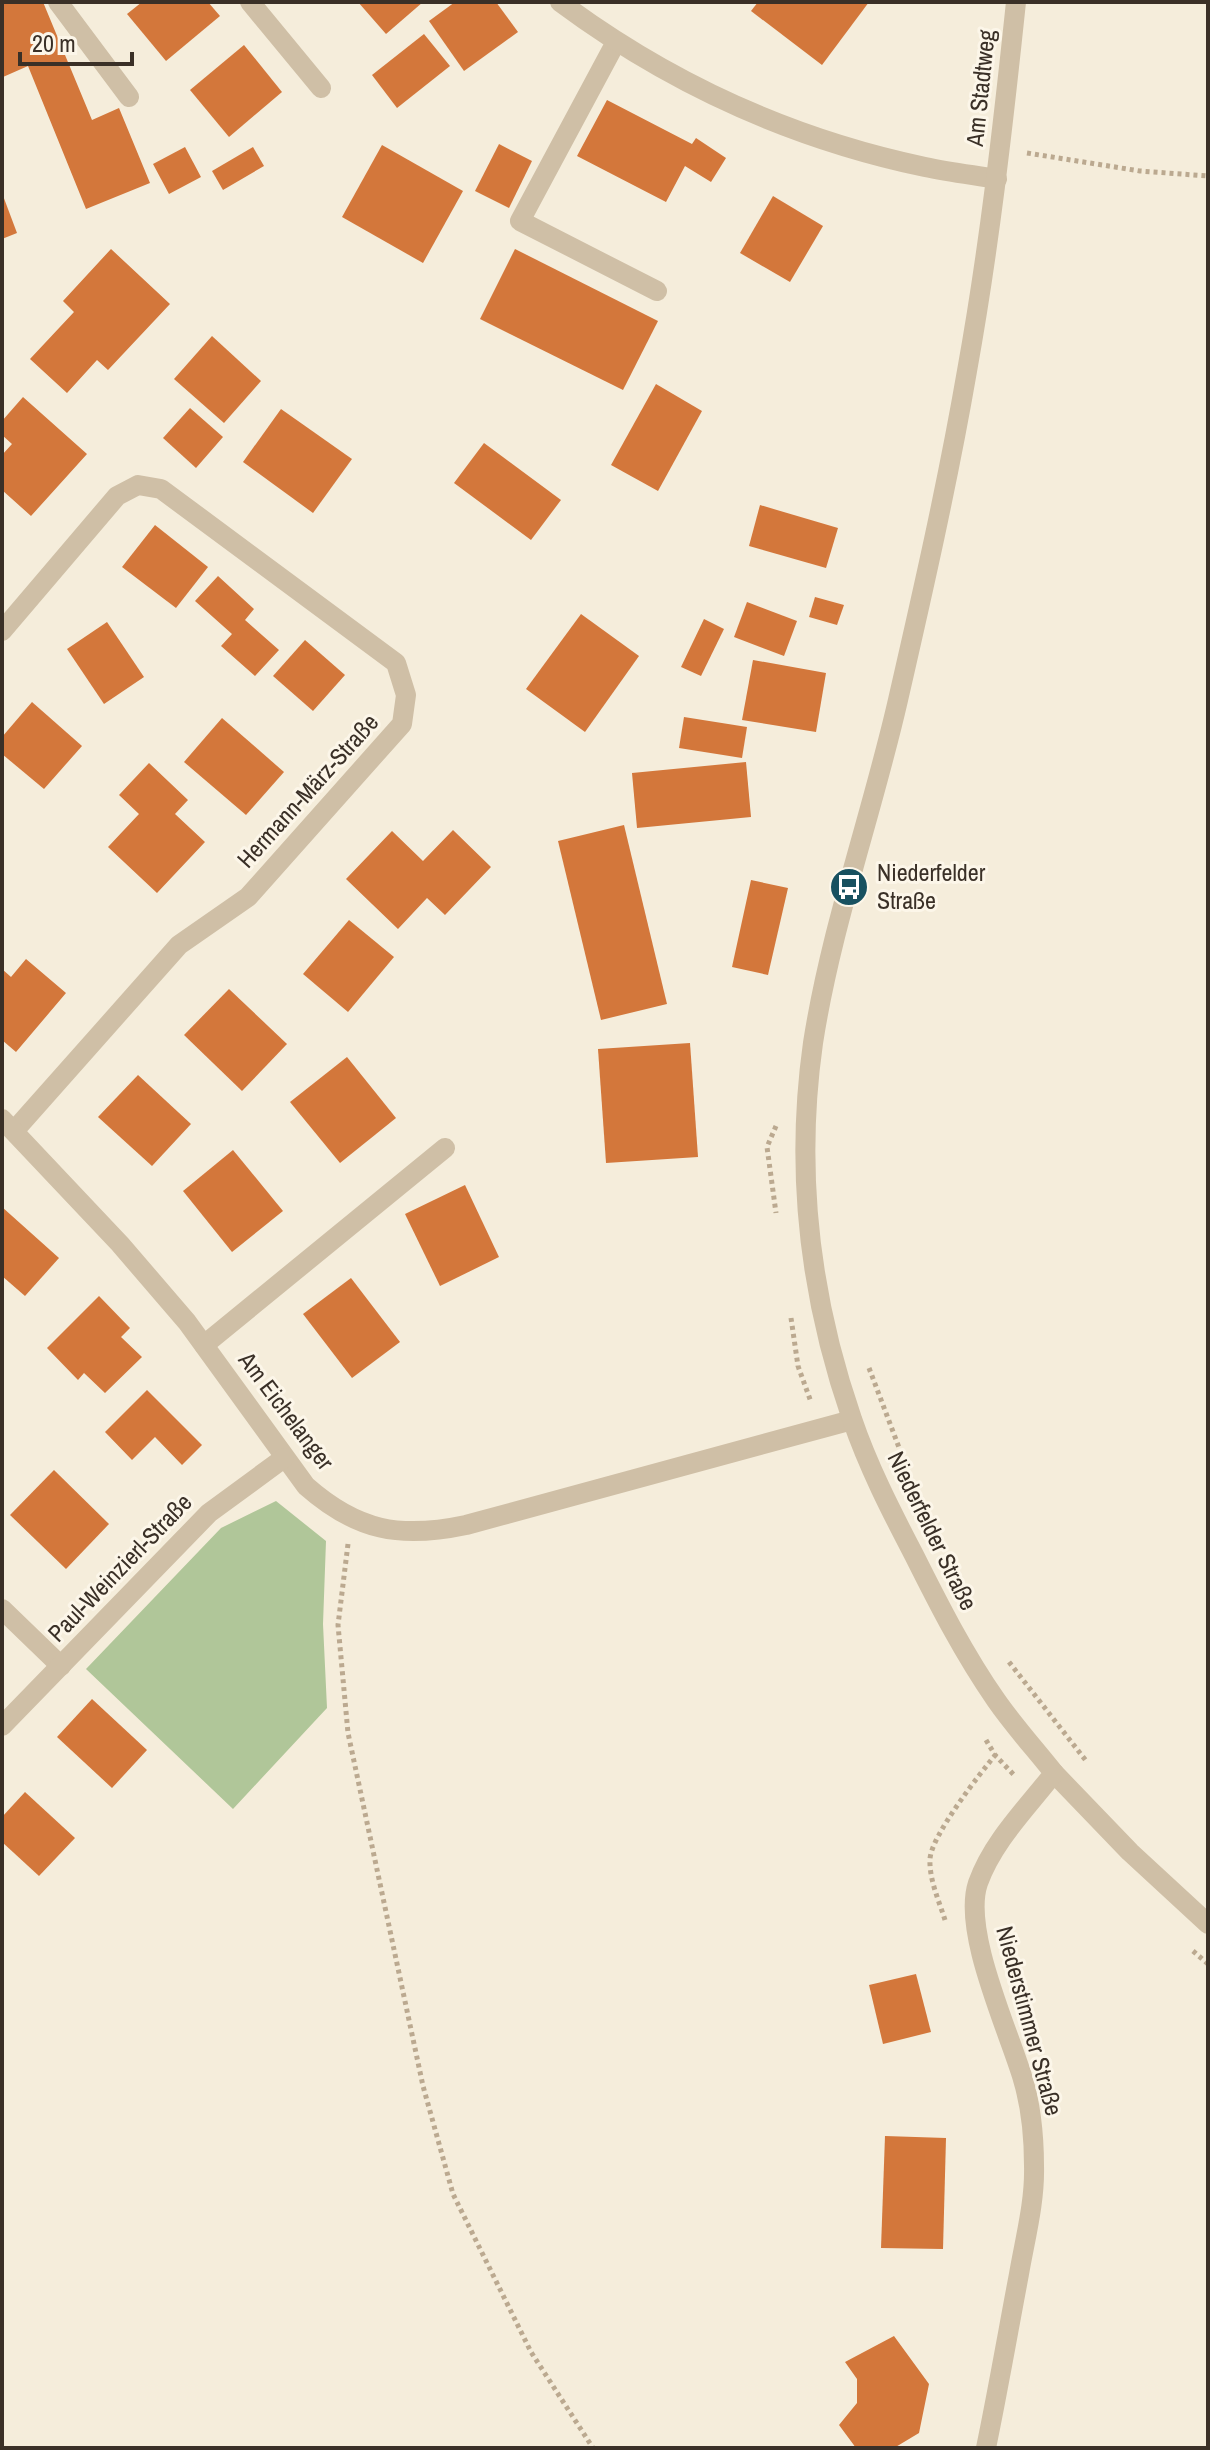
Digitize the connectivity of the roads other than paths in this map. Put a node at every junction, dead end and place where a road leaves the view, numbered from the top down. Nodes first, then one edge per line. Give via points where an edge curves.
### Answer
1 (58, 2) edge
2 (250, 2) edge
3 (560, 2) edge
4 (1016, 2) edge
5 (616, 42) junction
6 (321, 88) dead end
7 (129, 97) dead end
8 (997, 179) junction
9 (657, 291) dead end
10 (2, 631) edge
11 (8, 1125) edge
12 (445, 1148) dead end
13 (204, 1345) junction
14 (852, 1420) junction
15 (284, 1458) junction
16 (2, 1609) edge
17 (61, 1666) junction
18 (2, 1726) edge
19 (1054, 1773) junction
20 (1208, 1924) edge
21 (986, 2448) edge

1 - 7 street
2 - 6 street
3 - 5 street
4 - 8 street, Am Stadtweg
5 - 8 street via 736,107 789,128 925,168
5 - 9 street via 520,221
8 - 14 street, Niederfelder Straße via 946,474 897,703 827,975 806,1104 804,1181 812,1262
10 - 11 street, Hermann-März-Straße via 117,496 138,485 161,489 396,663 406,695 402,724 248,897 179,945
11 - 13 street, Am Eichelanger via 120,1244
12 - 13 street
13 - 15 street, Am Eichelanger
14 - 15 street, Am Eichelanger via 432,1532 375,1528 351,1519 306,1486
14 - 19 street, Niederfelder Straße via 957,1640
15 - 17 street, Paul-Weinzierl-Straße via 209,1513
16 - 17 street
17 - 18 street, Paul-Weinzierl-Straße
19 - 20 street, Niederfelder Straße
19 - 21 street, Niederstimmer Straße via 987,1862 973,1914 1023,2079 1035,2170

